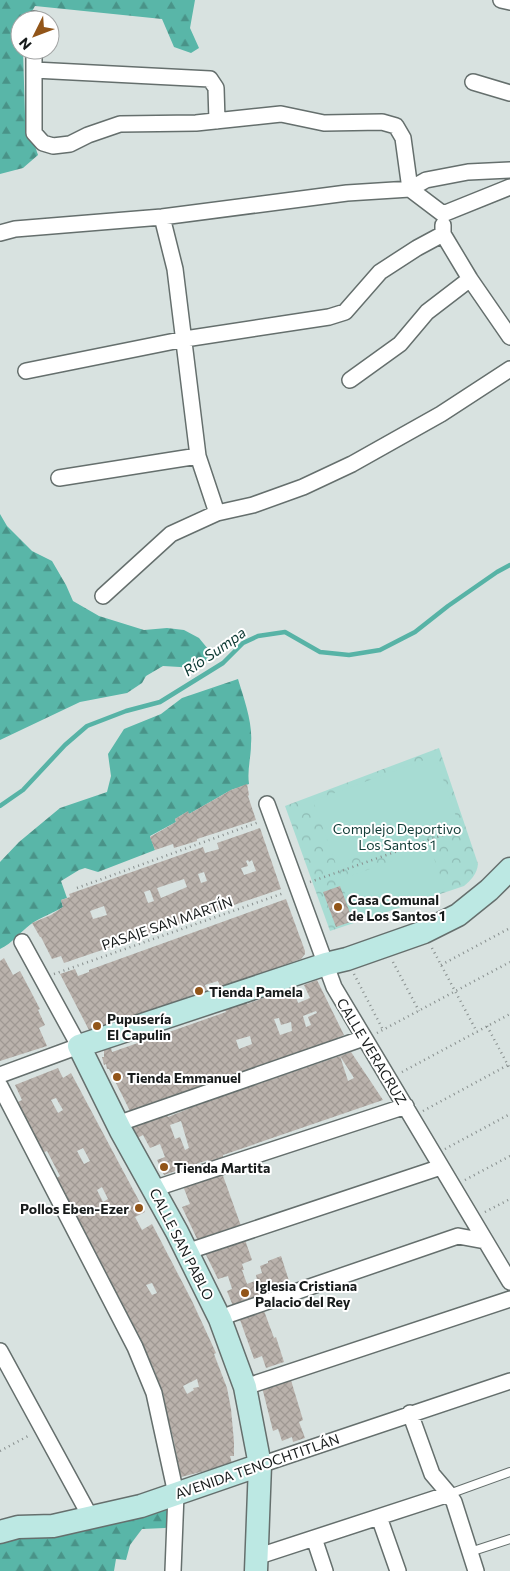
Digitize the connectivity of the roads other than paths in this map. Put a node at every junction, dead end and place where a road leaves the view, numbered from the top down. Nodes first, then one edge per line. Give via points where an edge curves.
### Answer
1 (501, 0) edge
2 (510, 2) edge
3 (34, 60) edge
4 (34, 70) junction
5 (474, 82) dead end
6 (510, 92) edge
7 (217, 121) junction
8 (510, 170) edge
9 (510, 187) edge
10 (410, 189) junction
11 (442, 214) junction
12 (162, 217) junction
13 (0, 232) edge
14 (443, 234) junction
15 (470, 278) junction
16 (510, 337) edge
17 (185, 339) junction
18 (510, 369) edge
19 (26, 371) dead end
20 (350, 380) dead end
21 (198, 456) junction
22 (59, 478) dead end
23 (217, 513) junction
24 (102, 596) dead end
25 (270, 811) road end
26 (510, 869) edge
27 (22, 942) dead end
28 (336, 962) junction
29 (364, 1038) junction
30 (79, 1046) junction
31 (0, 1074) edge
32 (0, 1086) edge
33 (406, 1106) junction
34 (117, 1124) junction
35 (441, 1167) junction
36 (154, 1189) junction
37 (485, 1241) junction
38 (186, 1252) junction
39 (510, 1282) edge
40 (510, 1299) edge
41 (220, 1319) junction
42 (0, 1351) edge
43 (510, 1380) edge
44 (245, 1387) junction
45 (410, 1413) junction
46 (260, 1465) junction
47 (510, 1472) edge
48 (176, 1494) junction
49 (449, 1494) junction
50 (379, 1517) junction
51 (91, 1518) junction
52 (0, 1532) edge
53 (314, 1538) junction
54 (510, 1539) edge
55 (470, 1552) junction
56 (256, 1564) edge
57 (173, 1571) edge
58 (325, 1571) edge
59 (398, 1571) edge
60 (476, 1571) edge

1 - 2 street
3 - 4 street
4 - 7 street via 210,79 216,88
4 - 7 street via 34,133 43,143 53,146 70,144 120,124
5 - 6 street
7 - 10 street via 281,114 324,123 382,122 396,126 403,138
8 - 10 street via 468,172 426,180
9 - 11 street
10 - 11 street
10 - 12 street via 347,193
11 - 14 street
12 - 13 street
12 - 17 street via 176,269
14 - 15 street
14 - 17 street via 380,272 345,312
15 - 16 street
15 - 20 street via 427,312 400,344
17 - 19 street
17 - 21 street
18 - 23 street via 441,414 352,464 303,487 253,505
21 - 22 street
21 - 23 street
23 - 24 street via 171,534
25 - 28 street, CALLE VERACRUZ via 297,887
26 - 28 street via 458,915 424,932
27 - 30 street, CALLE SAN PABLO
28 - 29 street, CALLE VERACRUZ via 334,987
28 - 30 street
29 - 33 street, CALLE VERACRUZ
29 - 34 street
30 - 31 street
30 - 34 street, CALLE SAN PABLO
32 - 48 street via 135,1347 154,1393
33 - 35 street, CALLE VERACRUZ
33 - 36 street
34 - 36 street, CALLE SAN PABLO
35 - 37 street, CALLE VERACRUZ
35 - 38 street
36 - 38 street, CALLE SAN PABLO
37 - 39 street, CALLE VERACRUZ
37 - 41 street via 458,1236
38 - 41 street, CALLE SAN PABLO
40 - 44 street
41 - 44 street, CALLE SAN PABLO
42 - 51 street
43 - 45 street, AVENIDA TENOCHTITLÁN
44 - 46 street, CALLE SAN PABLO
45 - 46 street, AVENIDA TENOCHTITLÁN
45 - 49 street via 432,1474
46 - 48 street, AVENIDA TENOCHTITLÁN
46 - 56 street, CALLE SAN PABLO
47 - 49 lane
48 - 51 street, AVENIDA TENOCHTITLÁN
48 - 57 street
49 - 50 street
49 - 55 street
50 - 53 street
50 - 59 street
51 - 52 street, AVENIDA TENOCHTITLÁN via 53,1526 18,1526
53 - 56 street
53 - 58 street
54 - 55 lane
55 - 60 street

